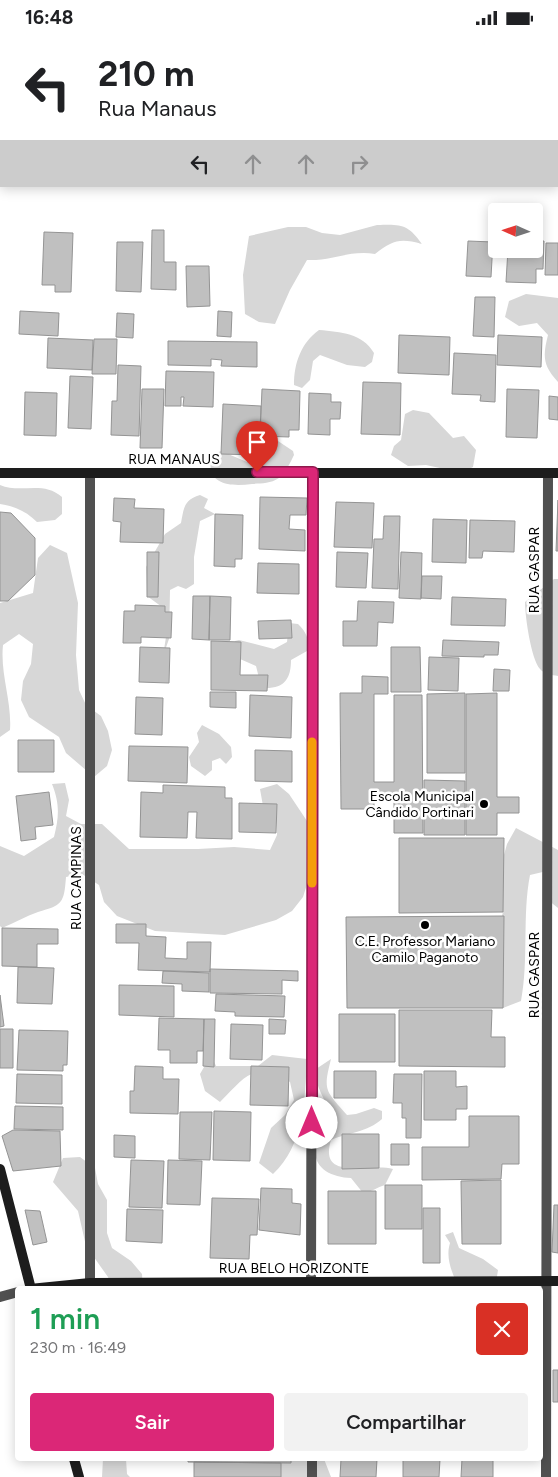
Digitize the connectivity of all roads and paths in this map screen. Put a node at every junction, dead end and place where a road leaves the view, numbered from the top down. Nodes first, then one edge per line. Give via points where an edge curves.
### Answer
1 (313, 472) junction
2 (0, 473) edge
3 (90, 473) junction
4 (553, 473) edge
5 (0, 1169) edge
6 (553, 1281) edge
7 (90, 1283) junction
8 (311, 1285) edge
9 (29, 1286) edge
10 (60, 1286) edge
11 (15, 1293) edge
12 (0, 1297) edge
13 (74, 1461) edge
14 (312, 1461) edge
15 (78, 1477) edge
16 (312, 1477) edge
17 (546, 1477) edge

1 - 3 street, RUA MANAUS
1 - 4 street, RUA MANAUS
1 - 8 street
2 - 3 street, RUA MANAUS
3 - 7 street, RUA CAMPINAS
4 - 6 street, RUA GASPAR
5 - 9 street
6 - 8 street, RUA BELO HORIZONTE
6 - 17 street, RUA GASPAR
7 - 8 street, RUA BELO HORIZONTE
7 - 10 street, RUA BELO HORIZONTE
11 - 12 street
13 - 15 street
14 - 16 street

